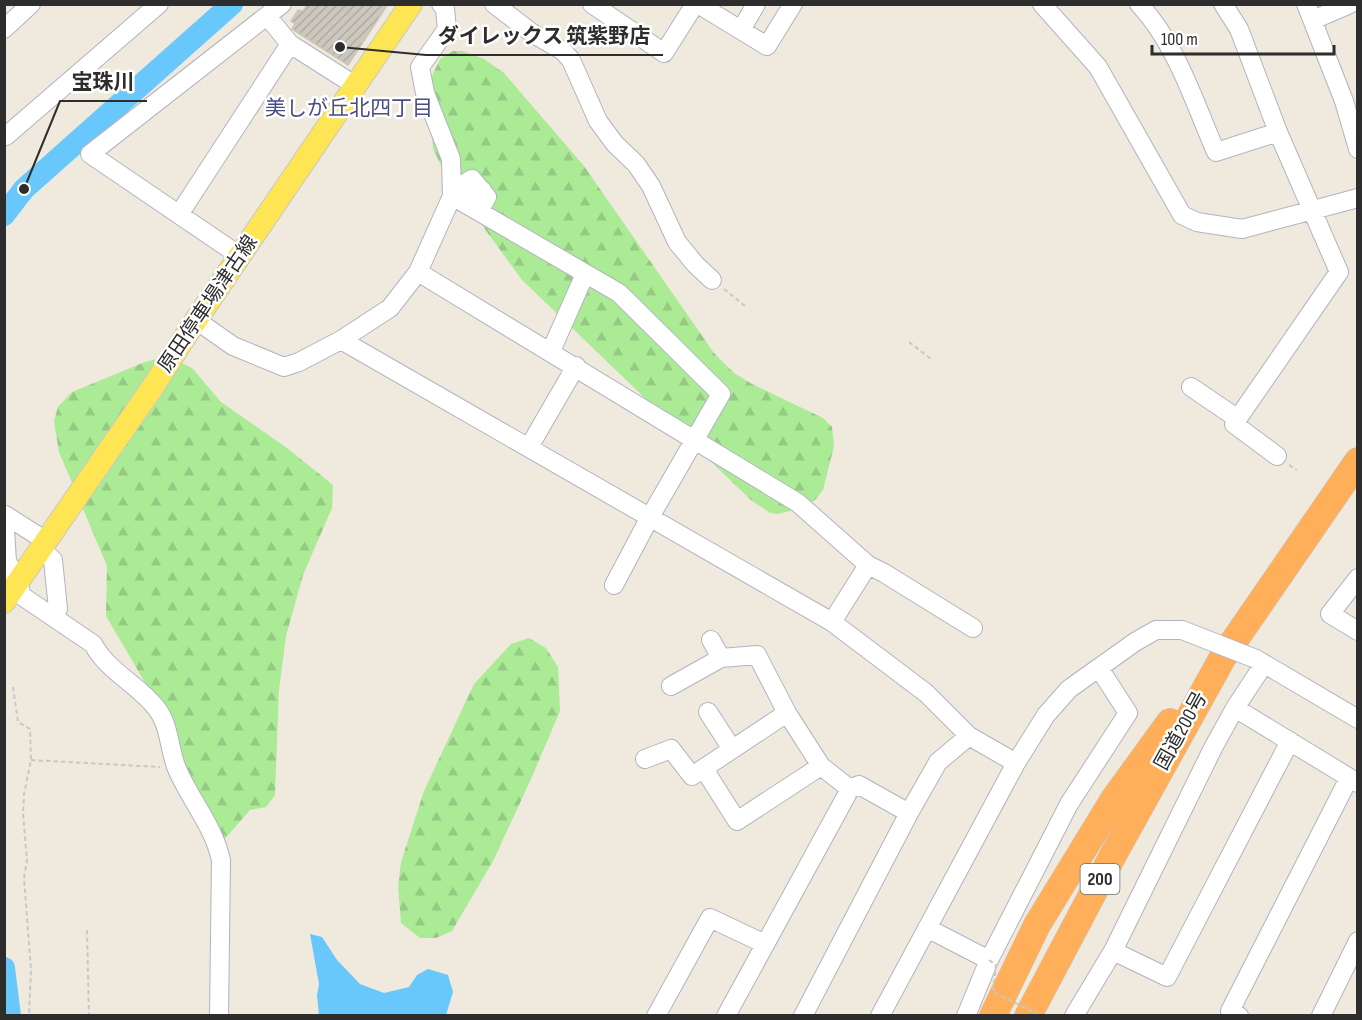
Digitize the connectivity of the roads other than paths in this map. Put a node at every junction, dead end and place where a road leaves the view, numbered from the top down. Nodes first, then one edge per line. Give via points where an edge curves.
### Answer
1 (31, 4) edge
2 (159, 4) edge
3 (282, 4) edge
4 (411, 4) edge
5 (441, 4) edge
6 (494, 4) edge
7 (592, 4) edge
8 (697, 4) edge
9 (756, 4) edge
10 (793, 4) edge
11 (1042, 4) edge
12 (1223, 4) edge
13 (1350, 4) edge
14 (1148, 7) edge
15 (614, 11) edge
16 (1310, 12) edge
17 (267, 16) junction
18 (4, 29) edge
19 (741, 30) junction
20 (290, 44) junction
21 (356, 86) junction
22 (1278, 132) junction
23 (4, 134) edge
24 (1358, 148) edge
25 (482, 190) dead end
26 (452, 196) junction
27 (1358, 198) edge
28 (479, 211) junction
29 (1312, 212) junction
30 (180, 213) junction
31 (240, 256) junction
32 (418, 272) junction
33 (585, 273) junction
34 (712, 280) road end
35 (196, 320) junction
36 (341, 340) junction
37 (551, 351) junction
38 (576, 366) junction
39 (1191, 387) dead end
40 (1238, 419) junction
41 (694, 441) junction
42 (529, 447) junction
43 (1277, 456) dead end
44 (1358, 461) edge
45 (5, 515) edge
46 (650, 517) junction
47 (43, 545) junction
48 (868, 565) junction
49 (1358, 578) edge
50 (614, 585) dead end
51 (12, 591) edge
52 (53, 616) junction
53 (832, 622) junction
54 (973, 628) dead end
55 (1358, 631) edge
56 (711, 639) dead end
57 (1223, 657) junction
58 (721, 658) junction
59 (1260, 662) junction
60 (1099, 668) junction
61 (671, 686) dead end
62 (1235, 708) junction
63 (708, 712) dead end
64 (787, 712) junction
65 (1358, 719) edge
66 (969, 736) junction
67 (1290, 741) junction
68 (1174, 744) junction
69 (732, 749) junction
70 (645, 759) dead end
71 (1016, 763) junction
72 (821, 766) junction
73 (704, 769) junction
74 (1353, 781) edge
75 (850, 789) junction
76 (909, 813) junction
77 (927, 928) junction
78 (1358, 941) edge
79 (765, 944) junction
80 (1113, 951) junction
81 (989, 960) junction
82 (219, 1016) edge
83 (656, 1016) edge
84 (726, 1016) edge
85 (803, 1016) edge
86 (880, 1016) edge
87 (966, 1016) edge
88 (993, 1016) edge
89 (1028, 1016) edge
90 (1047, 1016) edge
91 (1074, 1016) edge
92 (1239, 1016) edge
93 (1321, 1016) edge

1 - 18 street
2 - 23 street
3 - 17 street
4 - 21 main road, 原田停車場津古線
5 - 26 street via 446,9 447,29 420,67 425,93 451,159
6 - 34 street via 571,60 598,121 651,186 677,242
7 - 15 street
8 - 15 street via 664,53
8 - 19 street
9 - 19 street
10 - 19 street via 767,46
11 - 29 street via 1098,67 1182,215 1197,222 1242,229
12 - 22 street via 1239,29
13 - 16 street
14 - 22 street via 1179,64 1216,152
16 - 24 street
17 - 20 street
17 - 30 street via 90,154
20 - 21 street
20 - 30 street
21 - 31 main road, 原田停車場津古線
22 - 29 street
25 - 28 street via 487,196
26 - 28 street
26 - 32 street
27 - 29 street
28 - 33 street
29 - 40 street via 1339,272
30 - 31 street
31 - 35 main road, 原田停車場津古線
32 - 36 street via 390,308
32 - 37 street
33 - 37 street
33 - 41 street via 619,293 721,394
35 - 36 street via 233,346 284,367
35 - 47 main road, 原田停車場津古線
36 - 42 street
37 - 38 street
38 - 41 street
38 - 42 street
39 - 40 street
40 - 43 street via 1234,424
41 - 46 street
41 - 48 street via 798,503
42 - 46 street
44 - 57 highway, 国道200号 / 200
45 - 47 street
45 - 51 street
46 - 50 street
46 - 53 street
47 - 51 main road, 原田停車場津古線
47 - 52 street via 53,560 58,609
48 - 53 street
48 - 54 street
49 - 55 street via 1330,614
51 - 52 street
52 - 82 street via 93,644 99,656 157,708 177,769 216,840 220,860
53 - 66 street via 926,693
56 - 58 street
57 - 68 highway, 国道200号 / 200
57 - 88 highway via 1190,692 1114,798 1037,925
58 - 61 street
58 - 64 street via 757,655
59 - 60 street, bridge via 1182,630 1156,630
59 - 62 street
59 - 65 street
60 - 71 street via 1069,689
60 - 81 street via 1128,713 1069,804
62 - 67 street
62 - 80 street
63 - 69 street
64 - 69 street
64 - 72 street
66 - 71 street
66 - 76 street via 938,762
67 - 74 street
67 - 80 street via 1167,977
68 - 89 highway, 国道200号 / 200
68 - 90 highway
69 - 73 street
70 - 73 street via 671,748 692,776
71 - 77 street
72 - 73 street via 737,821
72 - 75 street
74 - 92 street via 1230,1011
75 - 76 street via 859,785
75 - 79 street
76 - 85 street
77 - 81 street
77 - 86 street
78 - 93 street
79 - 83 street via 710,918
79 - 84 street
80 - 91 street
81 - 87 street

